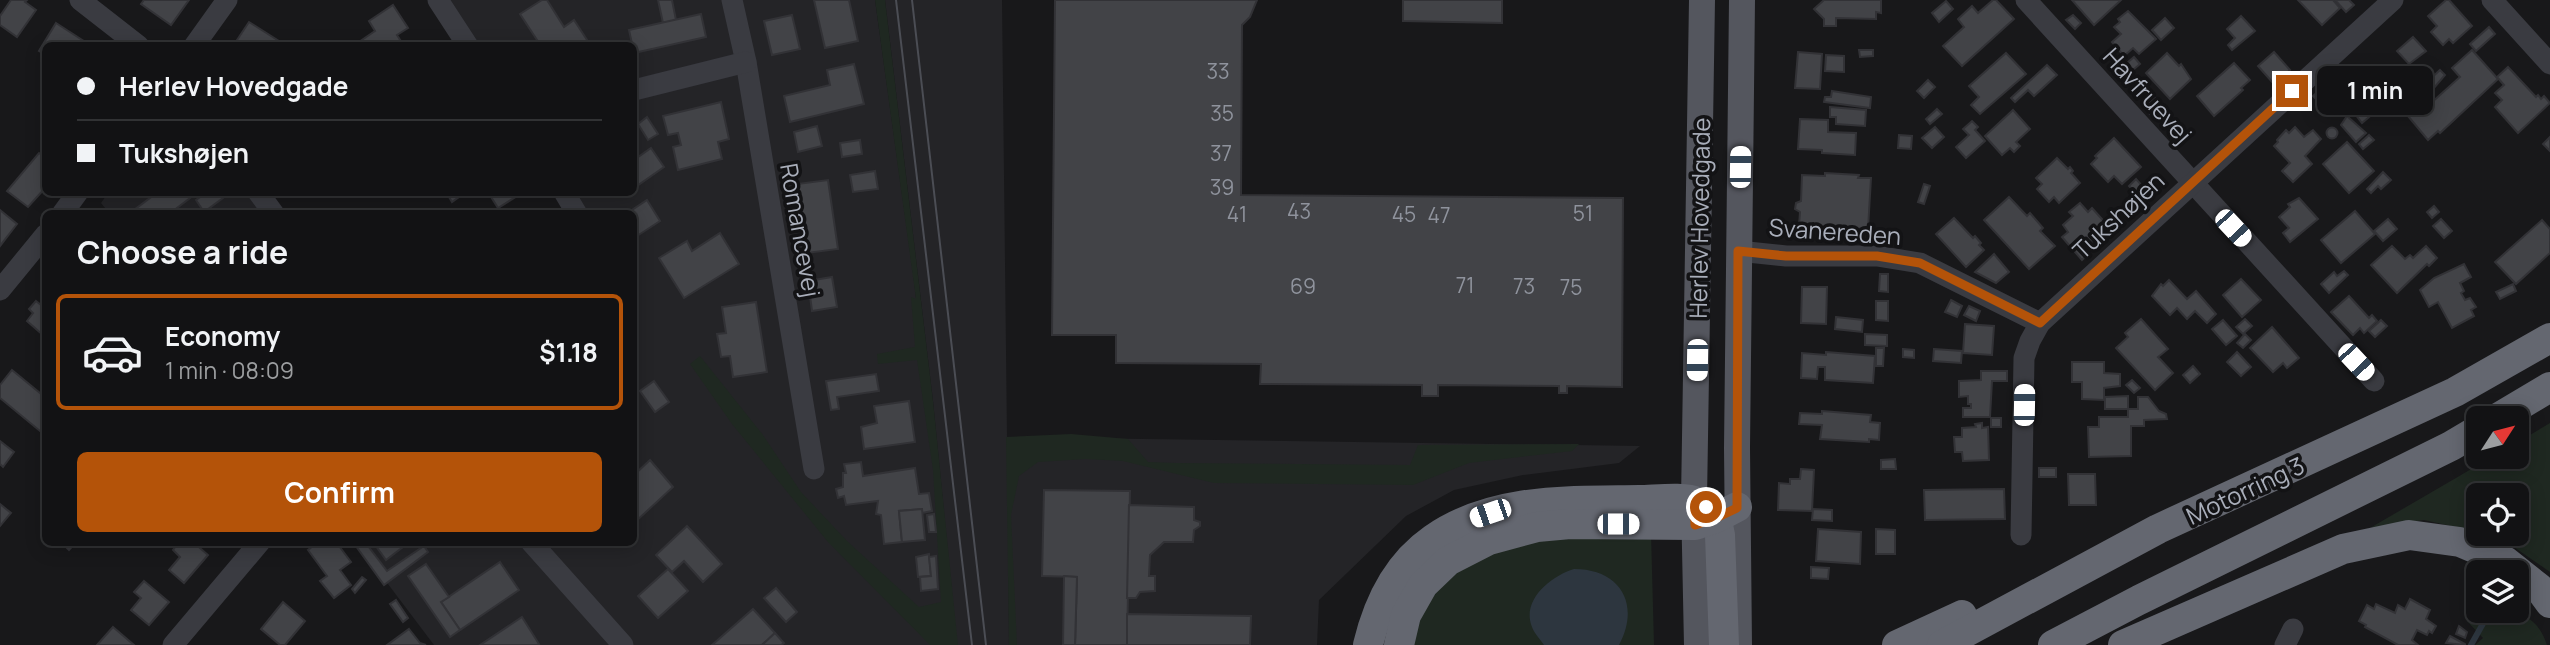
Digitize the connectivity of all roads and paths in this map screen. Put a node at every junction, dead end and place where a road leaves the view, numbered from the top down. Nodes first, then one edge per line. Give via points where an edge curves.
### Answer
1 (80, 0) edge
2 (227, 0) edge
3 (438, 0) edge
4 (732, 0) edge
5 (1702, 0) edge
6 (1742, 0) edge
7 (2026, 0) edge
8 (2393, 0) edge
9 (2493, 0) edge
10 (134, 42) edge
11 (197, 42) edge
12 (465, 42) edge
13 (746, 62) junction
14 (2550, 64) edge
15 (637, 89) edge
16 (2192, 182) junction
17 (42, 239) edge
18 (1738, 251) junction
19 (0, 290) edge
20 (2040, 323) junction
21 (2550, 338) edge
22 (2374, 381) dead end
23 (2550, 387) edge
24 (2518, 406) edge
25 (2466, 437) edge
26 (814, 469) dead end
27 (1711, 513) junction
28 (2158, 529) junction
29 (2021, 535) dead end
30 (257, 546) edge
31 (535, 546) edge
32 (2550, 603) edge
33 (173, 645) edge
34 (623, 645) edge
35 (1368, 645) edge
36 (1399, 645) edge
37 (1698, 645) edge
38 (1724, 645) edge
39 (1740, 645) edge
40 (1896, 645) edge
41 (1942, 645) edge
42 (2053, 645) edge
43 (2123, 645) edge

1 - 10 street
2 - 11 street
3 - 12 street
4 - 13 street, Romancevej
5 - 27 main road, Herlev Hovedgade
6 - 18 main road, Herlev Hovedgade
7 - 16 street, Havfruevej
8 - 16 street, Tukshøjen
9 - 14 street
13 - 15 street
13 - 26 street, Romancevej
16 - 20 street, Tukshøjen
16 - 22 street, Havfruevej
17 - 19 street
18 - 20 street, Svanereden via 1877,256 1920,263
18 - 27 main road, Herlev Hovedgade
20 - 29 street, Tukshøjen via 2024,358
21 - 28 highway, Motorring 3 via 2455,393
23 - 24 highway
25 - 42 highway, Motorring 3
27 - 35 highway via 1545,501 1460,523 1417,553 1390,585
27 - 36 highway via 1537,527 1489,540 1448,561 1423,585 1406,615
27 - 37 main road, Herlev Hovedgade
27 - 38 highway via 1720,535
27 - 39 main road, Herlev Hovedgade
28 - 40 highway
28 - 41 highway, Motorring 3
30 - 33 street
31 - 34 street
32 - 43 highway via 2505,561 2460,542 2409,535 2343,549

